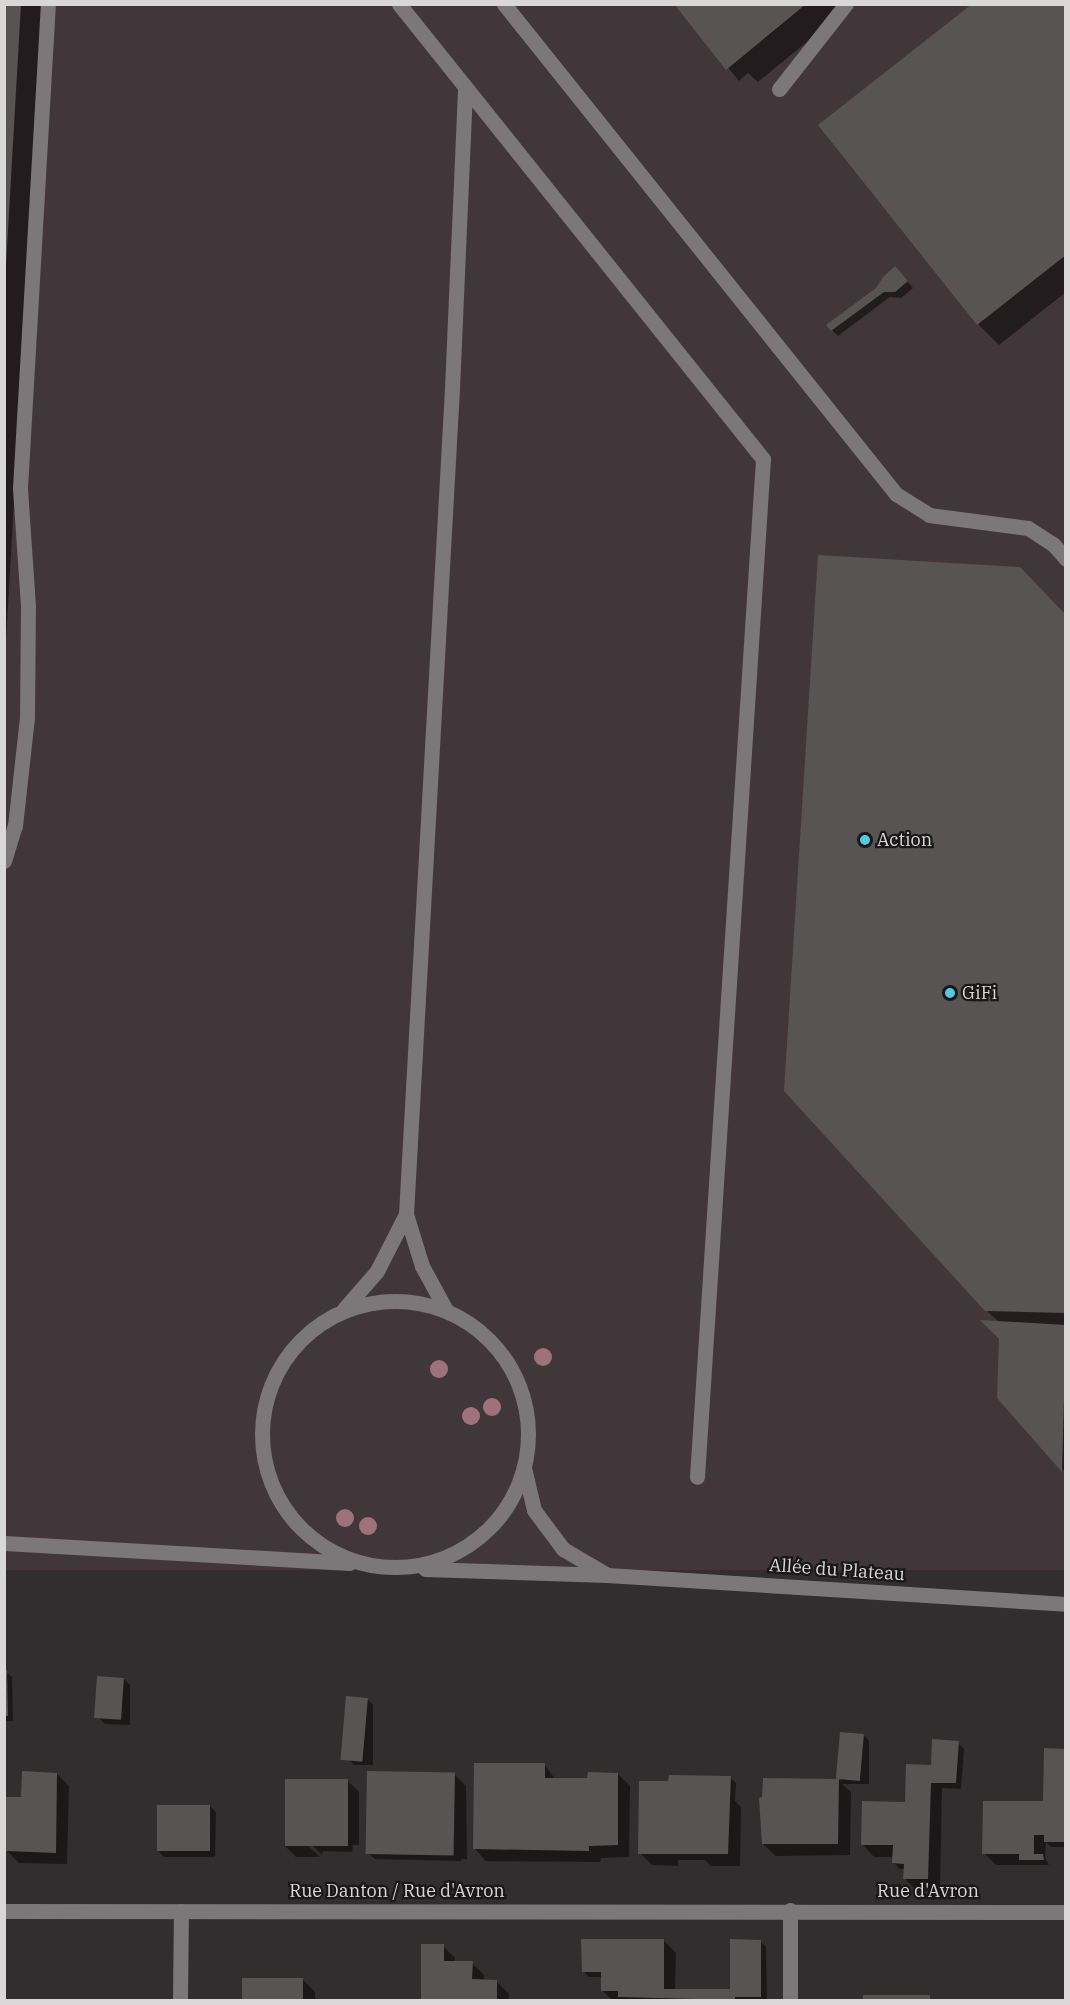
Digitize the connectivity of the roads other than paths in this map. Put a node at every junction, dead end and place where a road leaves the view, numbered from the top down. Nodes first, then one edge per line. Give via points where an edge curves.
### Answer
1 (48, 4) edge
2 (399, 4) edge
3 (504, 4) edge
4 (846, 4) edge
5 (779, 88) dead end
6 (465, 90) junction
7 (1065, 559) edge
8 (4, 861) edge
9 (406, 1214) junction
10 (446, 1310) junction
11 (341, 1312) junction
12 (524, 1468) junction
13 (697, 1477) dead end
14 (4, 1543) edge
15 (354, 1563) junction
16 (398, 1569) junction
17 (607, 1575) junction
18 (1065, 1604) edge
19 (790, 1910) junction
20 (4, 1911) edge
21 (181, 1911) junction
22 (1065, 1912) edge
23 (180, 2001) edge
24 (790, 2001) edge

1 - 8 street via 20,488 28,606 27,717 15,826
2 - 6 street
3 - 7 street via 896,494 929,515 1028,528 1053,544
4 - 5 street
6 - 9 street
6 - 13 street via 763,459
9 - 10 street via 422,1266
9 - 11 street via 377,1271
10 - 11 street via 411,1299 378,1298
10 - 12 street via 469,1324 499,1352 519,1387 528,1427
11 - 15 street via 303,1338 275,1374 262,1418 264,1464 282,1507 313,1541
12 - 16 street via 508,1506 481,1537 442,1560
12 - 17 street, Allée du Plateau via 534,1510 563,1550
14 - 15 street
15 - 16 street
16 - 17 street, Allée du Plateau
17 - 18 street, Allée du Plateau
19 - 21 street, Rue Danton / Rue d'Avron
19 - 22 street, Rue d'Avron
19 - 24 street
20 - 21 street, Rue Danton / Rue d'Avron
21 - 23 street

